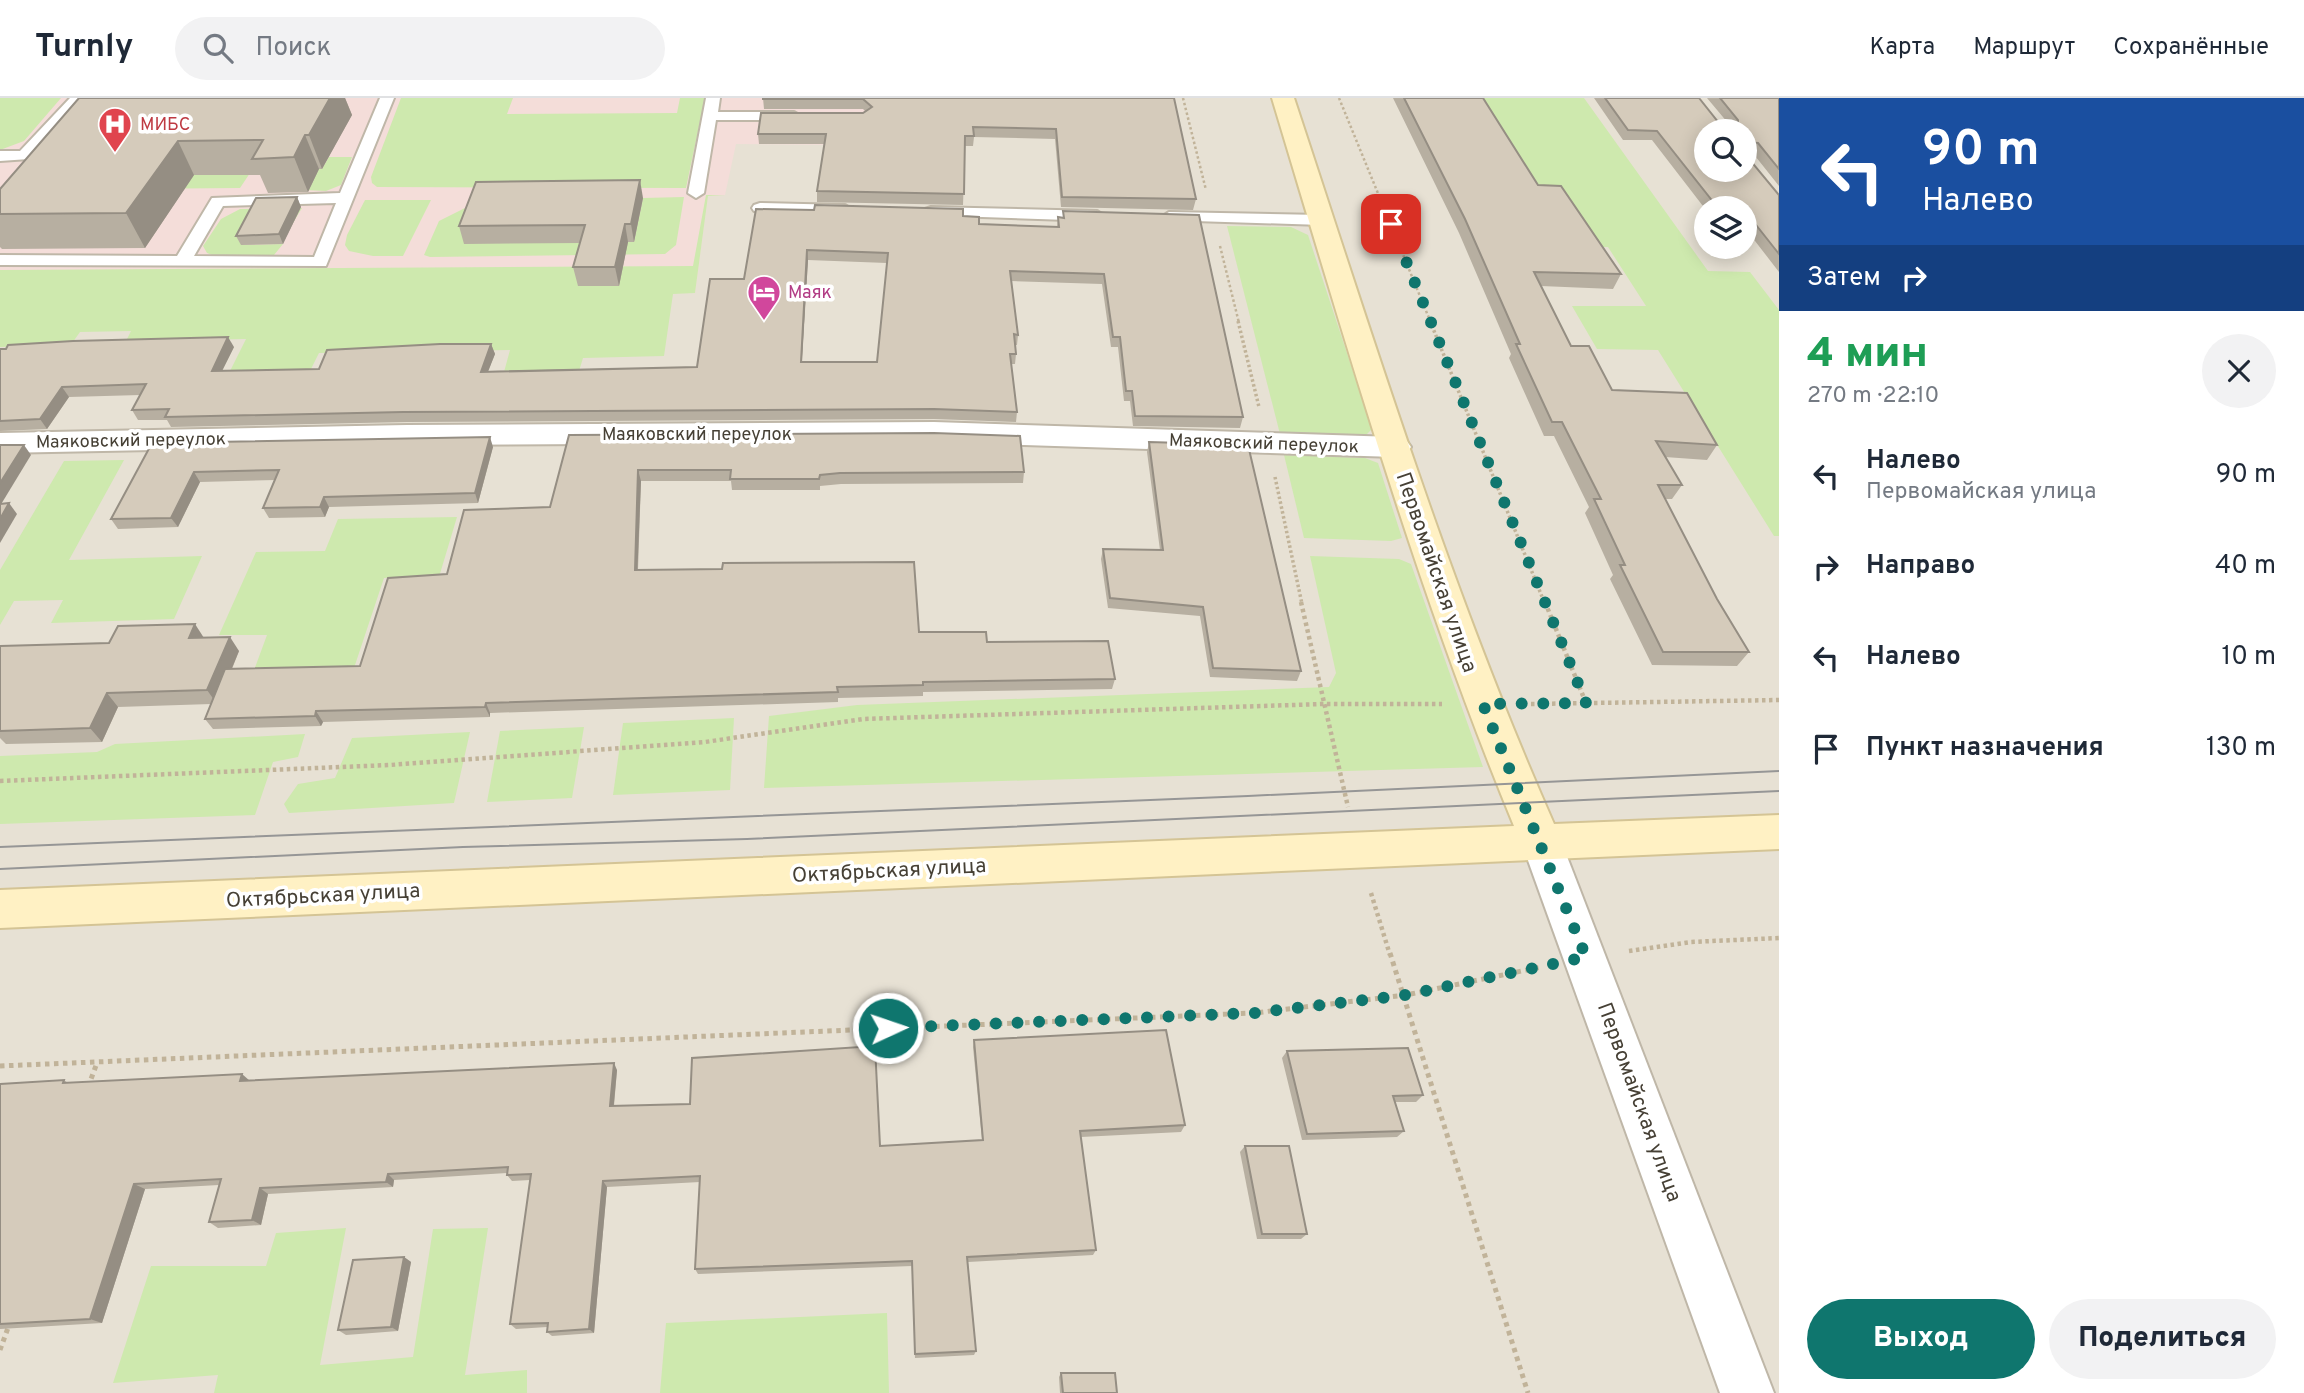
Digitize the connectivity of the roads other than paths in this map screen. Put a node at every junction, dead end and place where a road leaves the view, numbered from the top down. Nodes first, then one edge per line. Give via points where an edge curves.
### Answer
1 (78, 98) edge
2 (387, 98) edge
3 (713, 98) edge
4 (1283, 98) edge
5 (711, 116) junction
6 (808, 116) edge
7 (0, 156) edge
8 (696, 193) dead end
9 (346, 198) junction
10 (760, 208) edge
11 (856, 210) edge
12 (911, 212) edge
13 (1117, 216) edge
14 (1158, 217) edge
15 (1322, 220) junction
16 (0, 260) edge
17 (181, 262) junction
18 (0, 443) edge
19 (1395, 447) junction
20 (1779, 832) edge
21 (1541, 841) junction
22 (0, 909) edge
23 (1746, 1393) edge

1 - 7 lane via 24,162
2 - 9 lane
3 - 5 lane
4 - 15 main road, Первомайская улица
5 - 6 lane
5 - 8 lane
9 - 17 lane via 218,201
9 - 17 lane via 320,262
10 - 11 lane
12 - 13 lane
14 - 15 lane
15 - 19 main road, Первомайская улица
16 - 17 lane
18 - 19 street, Маяковский переулок via 934,432
19 - 21 main road, Первомайская улица via 1483,704
20 - 21 main road, Октябрьская улица
21 - 22 main road, Октябрьская улица
21 - 23 street, Первомайская улица

